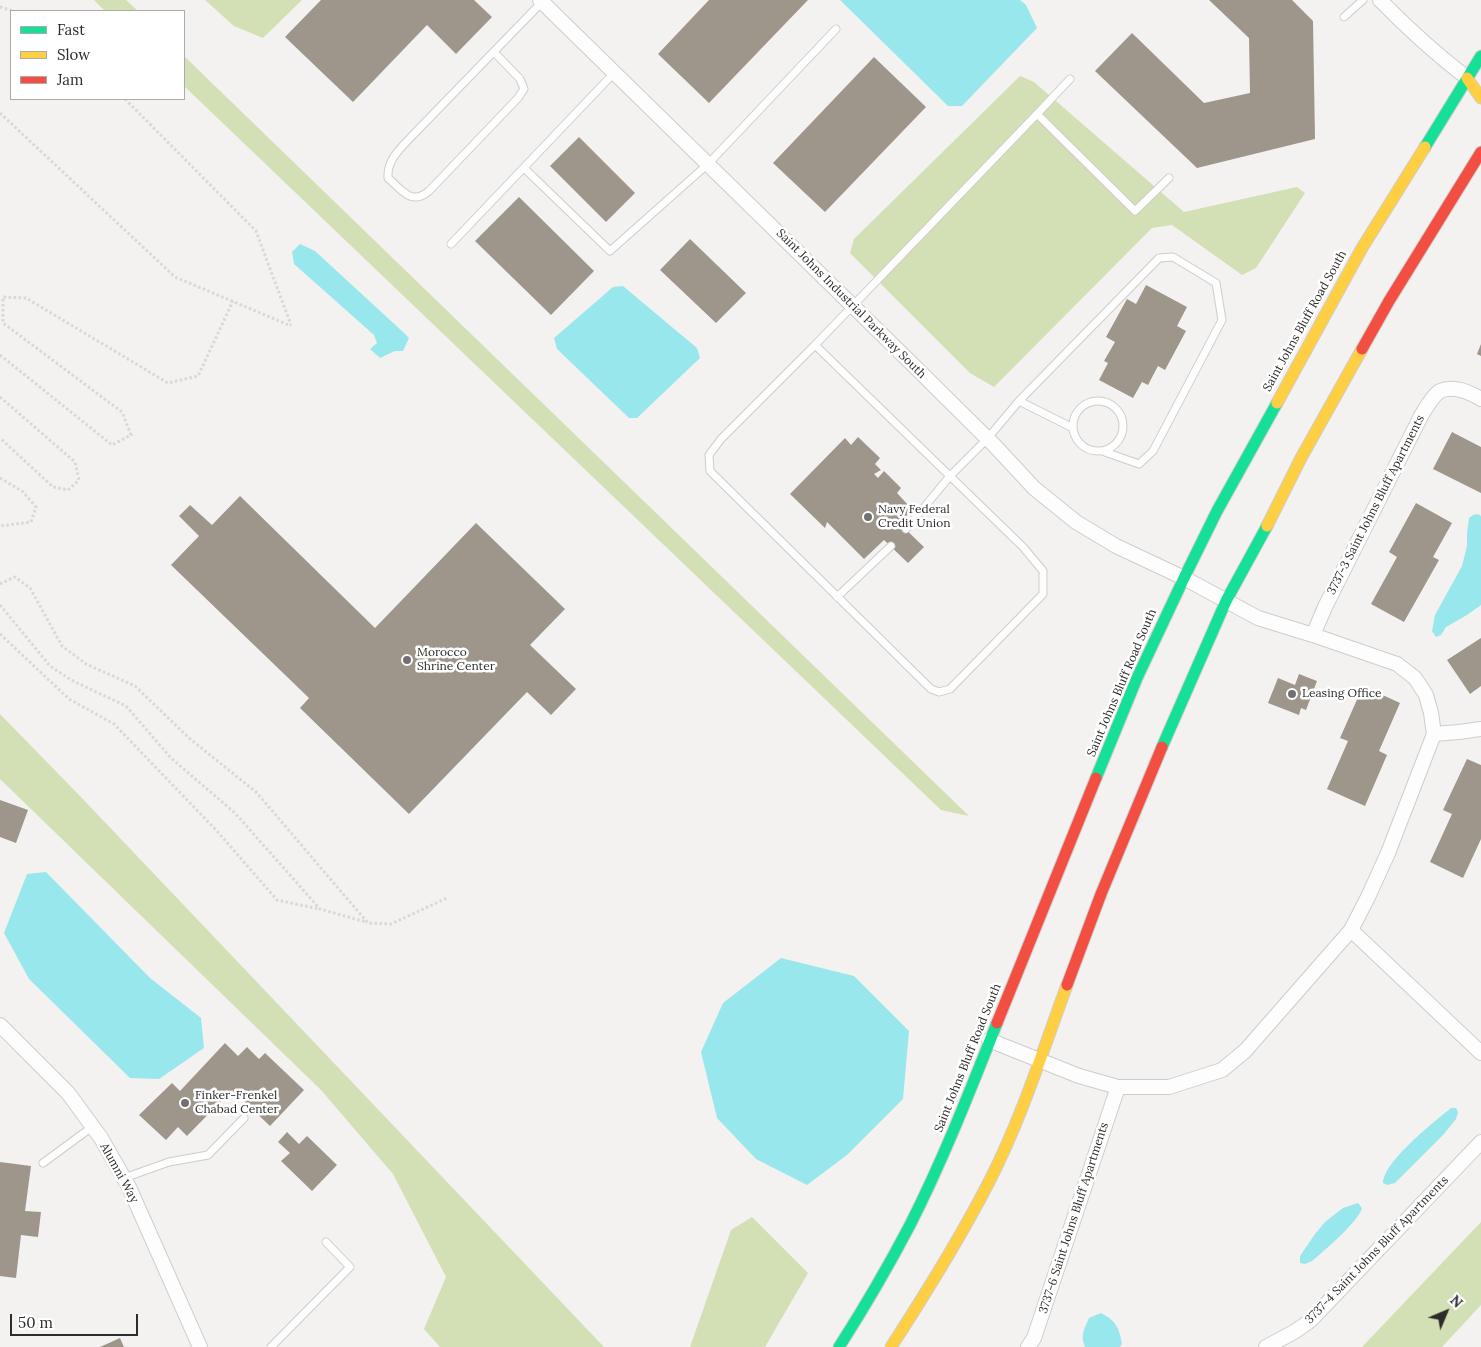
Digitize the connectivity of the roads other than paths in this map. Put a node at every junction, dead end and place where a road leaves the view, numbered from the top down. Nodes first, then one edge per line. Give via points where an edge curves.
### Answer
1 (1363, 0) edge
2 (1380, 0) edge
3 (541, 1) edge
4 (1344, 17) dead end
5 (836, 30) dead end
6 (494, 52) junction
7 (1481, 56) edge
8 (614, 72) junction
9 (1467, 78) junction
10 (1070, 79) dead end
11 (1481, 81) edge
12 (1481, 98) edge
13 (1037, 114) junction
14 (1481, 152) edge
15 (708, 164) junction
16 (524, 168) junction
17 (1169, 178) dead end
18 (451, 244) dead end
19 (853, 306) junction
20 (815, 345) junction
21 (1481, 399) edge
22 (1019, 401) junction
23 (1073, 428) junction
24 (987, 438) junction
25 (1102, 451) junction
26 (950, 476) junction
27 (906, 530) dead end
28 (891, 546) dead end
29 (1184, 578) junction
30 (837, 596) junction
31 (1226, 602) junction
32 (1313, 635) junction
33 (1481, 728) edge
34 (1434, 734) junction
35 (1351, 930) junction
36 (0, 1025) edge
37 (989, 1040) junction
38 (1481, 1053) edge
39 (1040, 1059) junction
40 (1118, 1087) junction
41 (244, 1118) dead end
42 (92, 1127) junction
43 (1481, 1142) edge
44 (43, 1163) dead end
45 (124, 1178) junction
46 (326, 1242) dead end
47 (200, 1347) edge
48 (271, 1347) edge
49 (839, 1347) edge
50 (891, 1347) edge
51 (1028, 1347) edge
52 (1266, 1347) edge

1 - 4 lane
2 - 9 street via 1438,56
3 - 6 lane
3 - 8 street, Saint Johns Industrial Parkway South
5 - 15 lane
6 - 6 lane via 392,158 388,178 406,194 413,198 421,197 429,191 524,89 520,79
7 - 9 main road, Saint Johns Bluff Road South
8 - 15 street, Saint Johns Industrial Parkway South
8 - 16 lane
9 - 11 main road
9 - 12 main road
9 - 29 main road, Saint Johns Bluff Road South via 1357,256 1254,442
10 - 13 lane
13 - 17 lane via 1135,211
13 - 19 lane
14 - 31 main road via 1346,376
15 - 16 lane via 610,251
15 - 19 street, Saint Johns Industrial Parkway South
16 - 18 lane
19 - 20 lane
19 - 24 street, Saint Johns Industrial Parkway South
20 - 26 lane
20 - 30 lane via 721,439 709,455 710,471
21 - 32 street, 3737-3 Saint Johns Bluff Apartments via 1454,388 1440,392 1431,400 1420,416
22 - 23 lane
22 - 24 lane
22 - 25 lane via 1159,258 1172,257 1216,283 1222,320 1153,451 1139,464
23 - 25 lane via 1075,436 1086,448
23 - 25 lane via 1076,412 1090,401 1098,400 1114,406 1120,412 1124,429 1117,443
24 - 26 lane
24 - 29 street, Saint Johns Industrial Parkway South via 1034,488 1076,522 1116,546
26 - 27 lane
26 - 30 lane via 1028,552 1043,571 1043,594 950,689 939,692 931,689
28 - 30 lane
29 - 31 street, Saint Johns Industrial Parkway South
29 - 37 main road, Saint Johns Bluff Road South via 1137,678
31 - 32 street, Saint Johns Industrial Parkway South via 1258,618
31 - 39 main road via 1100,894
32 - 34 street, Saint Johns Industrial Parkway South via 1397,664 1415,678 1426,695
33 - 34 street
34 - 35 street via 1388,853
35 - 38 street
35 - 40 street via 1245,1051 1222,1070 1169,1087
36 - 42 street, Alumni Way via 68,1094
37 - 39 street
37 - 49 main road, Saint Johns Bluff Road South via 951,1137 910,1225
39 - 40 street via 1078,1076
39 - 50 main road via 990,1180
40 - 51 street, 3737-6 Saint Johns Bluff Apartments via 1034,1338
41 - 45 lane via 208,1155 169,1162
42 - 44 lane
42 - 45 street, Alumni Way
43 - 52 street, 3737-4 Saint Johns Bluff Apartments via 1310,1321
45 - 47 street, Alumni Way
46 - 48 lane via 350,1267

